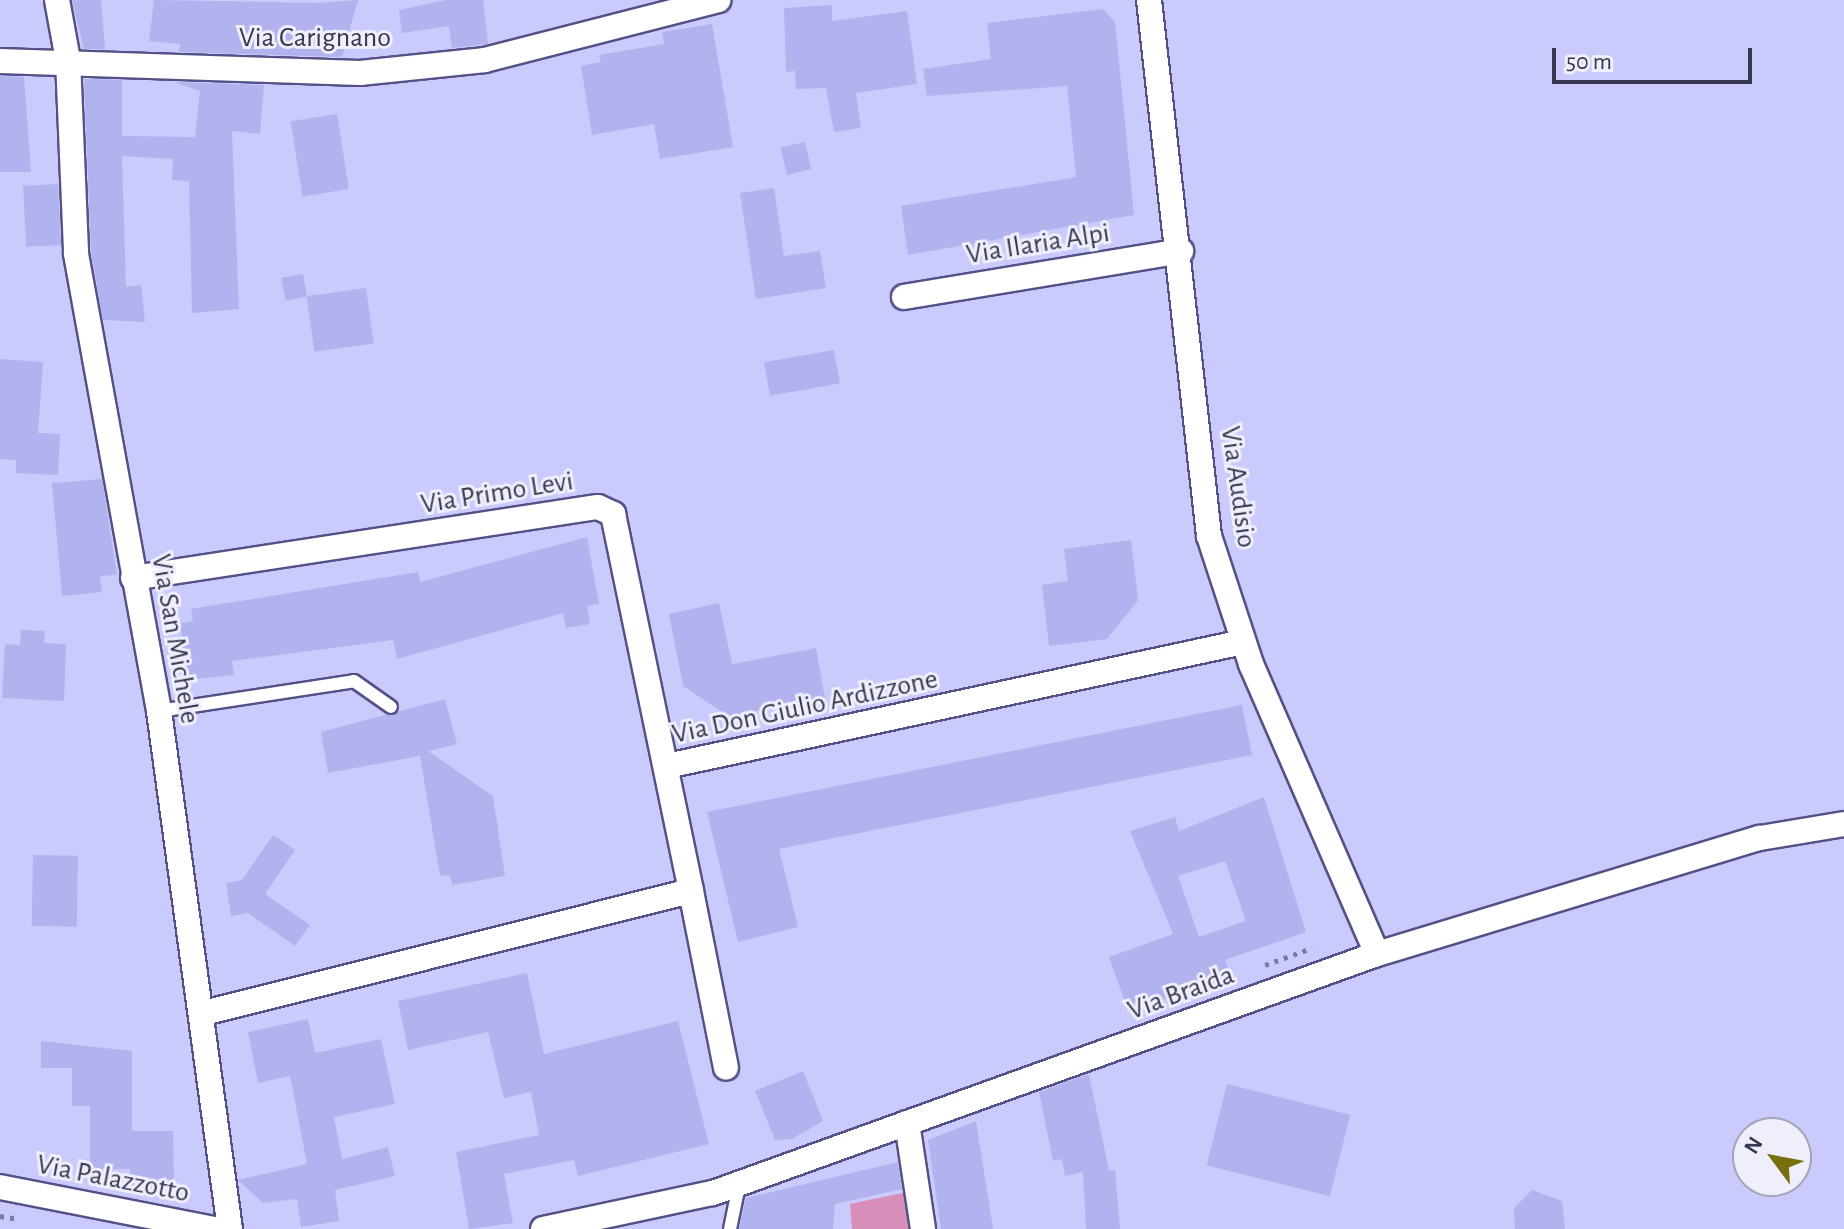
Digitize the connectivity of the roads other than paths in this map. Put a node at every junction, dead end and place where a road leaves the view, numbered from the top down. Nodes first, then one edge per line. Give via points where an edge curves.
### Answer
1 (57, 0) edge
2 (718, 0) edge
3 (1149, 0) edge
4 (68, 60) junction
5 (0, 61) edge
6 (1181, 251) junction
7 (904, 297) dead end
8 (133, 578) junction
9 (1243, 642) junction
10 (391, 707) dead end
11 (159, 711) junction
12 (667, 766) junction
13 (1844, 824) edge
14 (691, 891) junction
15 (1377, 954) junction
16 (203, 1013) junction
17 (726, 1068) dead end
18 (907, 1123) junction
19 (739, 1185) junction
20 (0, 1187) edge
21 (214, 1229) edge
22 (230, 1229) edge
23 (543, 1229) edge
24 (730, 1229) edge
25 (923, 1229) edge

1 - 4 street, Via San Michele
2 - 4 street, Via Carignano via 485,60 360,73
3 - 6 street, Via Audisio
4 - 5 street, Via Carignano
4 - 8 street, Via San Michele via 76,254
6 - 7 street, Via Ilaria Alpi
6 - 9 street, Via Audisio via 1209,536
8 - 11 street, Via San Michele
8 - 12 street, Via Primo Levi via 598,507 613,514
9 - 12 street, Via Don Giulio Ardizzone
9 - 15 street, Via Audisio
10 - 11 lane via 354,681
11 - 16 street, Via San Michele
12 - 14 street, Via Don Giulio Ardizzone
13 - 15 street, Via Braida via 1760,838
14 - 16 street
14 - 17 street, Via Don Giulio Ardizzone
15 - 18 street, Via Braida
16 - 22 street, Via San Michele
18 - 19 street, Via Braida
18 - 25 street
19 - 23 street, Via Braida
19 - 24 lane
20 - 21 street, Via Palazzotto

